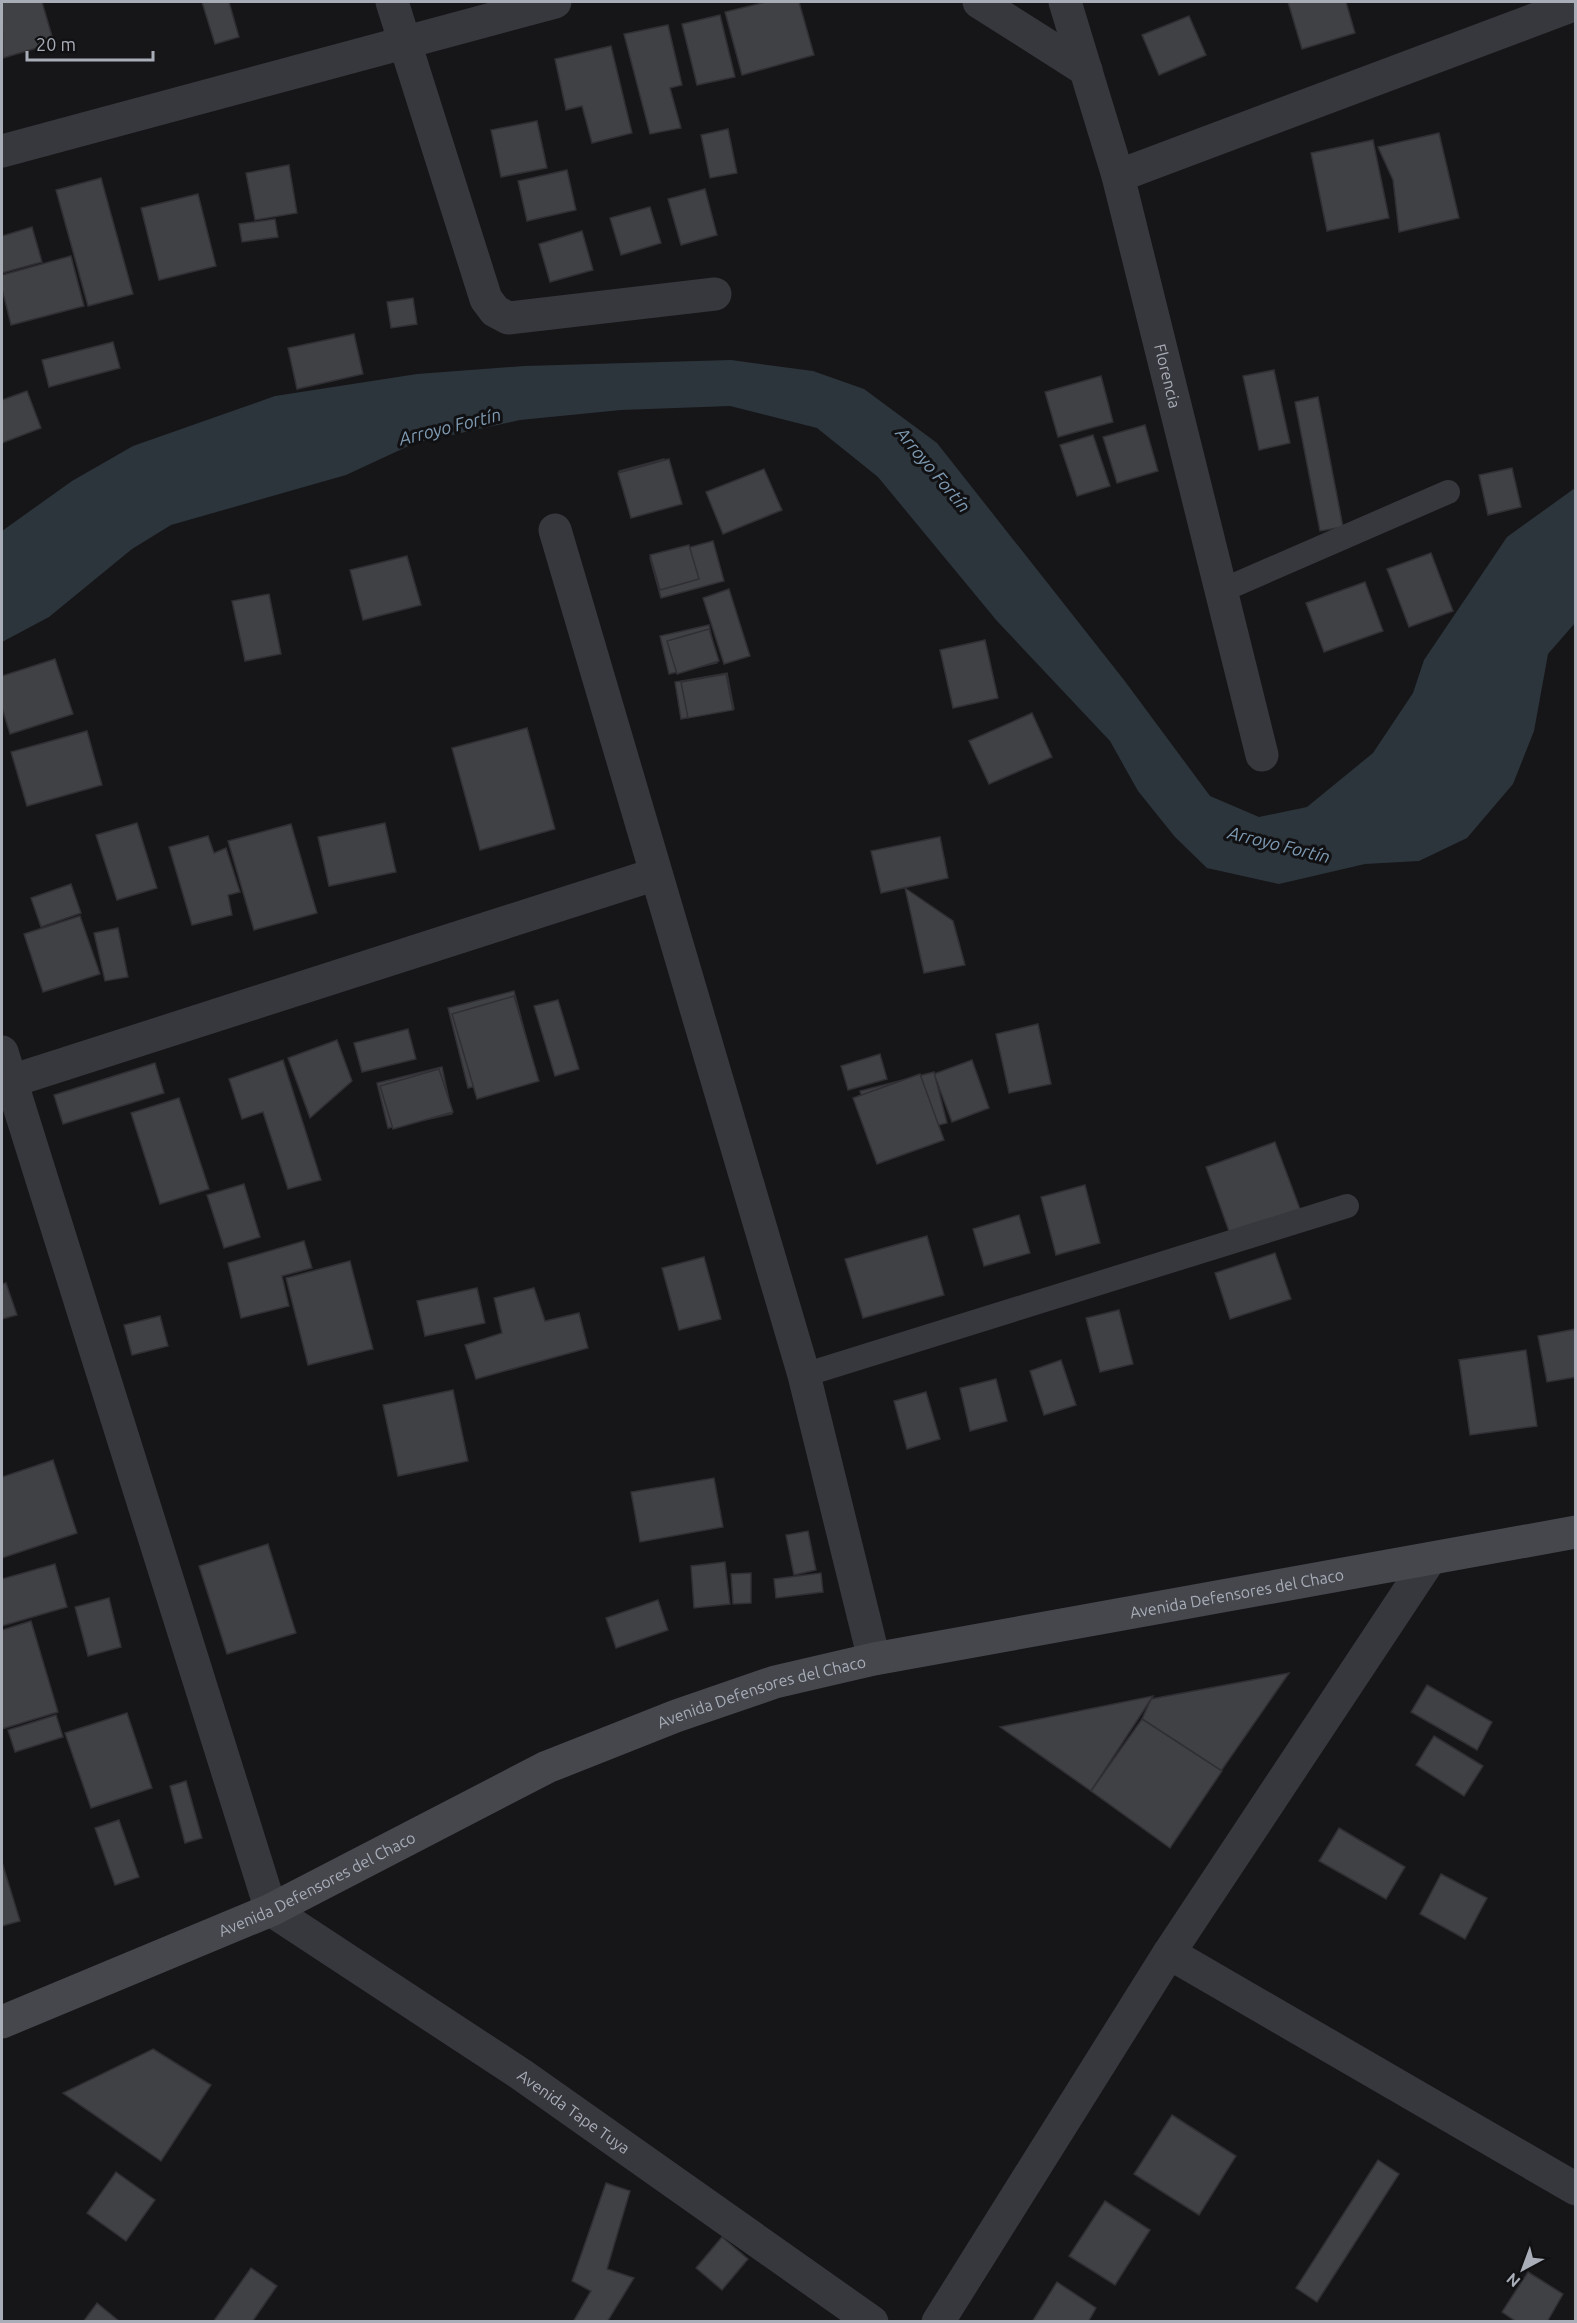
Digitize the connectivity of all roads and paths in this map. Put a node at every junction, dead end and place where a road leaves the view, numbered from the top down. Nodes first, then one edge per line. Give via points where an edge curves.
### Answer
1 (392, 2) edge
2 (555, 2) edge
3 (979, 2) edge
4 (1065, 2) edge
5 (1575, 4) edge
6 (405, 44) junction
7 (1086, 70) junction
8 (2, 151) edge
9 (1118, 176) junction
10 (715, 294) dead end
11 (1448, 492) dead end
12 (555, 530) dead end
13 (1223, 590) junction
14 (1262, 755) dead end
15 (656, 874) junction
16 (5, 1073) edge
17 (1347, 1206) dead end
18 (804, 1375) junction
19 (1575, 1532) edge
20 (1430, 1559) junction
21 (874, 1659) junction
22 (271, 1910) junction
23 (1169, 1953) junction
24 (2, 2022) edge
25 (1575, 2189) edge
26 (872, 2322) edge
27 (938, 2322) edge

1 - 6 street
2 - 6 street
3 - 7 street
4 - 7 street, Florencia
5 - 9 street
6 - 8 street
6 - 10 street via 486,299 495,311 508,318
7 - 9 street, Florencia
9 - 13 street, Florencia
11 - 13 lane
12 - 15 street
13 - 14 street, Florencia
15 - 16 street
15 - 18 street
16 - 22 street
17 - 18 lane
18 - 21 street
19 - 20 main road, Avenida Defensores del Chaco
20 - 21 main road, Avenida Defensores del Chaco
20 - 23 street
21 - 22 main road, Avenida Defensores del Chaco via 775,1682 547,1767
22 - 24 main road, Avenida Defensores del Chaco
22 - 26 street, Avenida Tape Tuya via 522,2075
23 - 25 street
23 - 27 street

